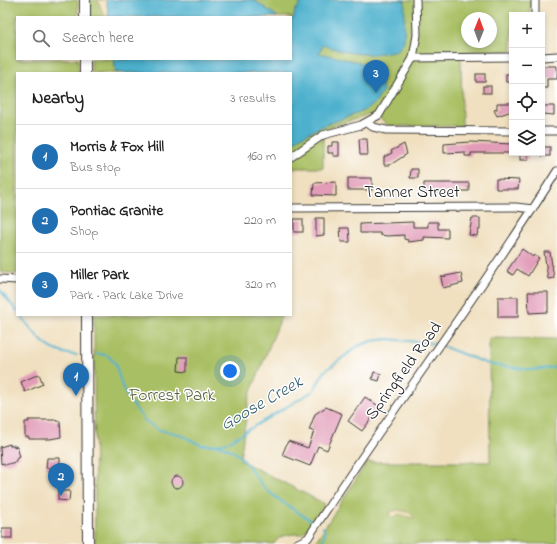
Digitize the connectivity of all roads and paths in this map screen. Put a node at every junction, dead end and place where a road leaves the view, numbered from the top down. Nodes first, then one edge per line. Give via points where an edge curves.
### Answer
1 (85, 0) edge
2 (416, 0) edge
3 (535, 0) edge
4 (535, 12) edge
5 (85, 16) edge
6 (557, 56) edge
7 (509, 57) edge
8 (545, 57) edge
9 (413, 58) junction
10 (85, 60) edge
11 (85, 72) edge
12 (367, 123) junction
13 (509, 131) edge
14 (545, 131) edge
15 (557, 131) edge
16 (292, 156) edge
17 (557, 172) edge
18 (292, 208) edge
19 (533, 209) junction
20 (0, 279) edge
21 (16, 280) edge
22 (87, 316) edge
23 (88, 544) edge
24 (296, 544) edge

1 - 5 main road
2 - 9 street via 417,35
3 - 4 street
6 - 8 street
7 - 9 street
9 - 12 street via 384,108
10 - 11 main road
12 - 13 street via 386,130
12 - 16 street via 323,135
14 - 15 street
17 - 19 street, Springfield Road
18 - 19 street, Tanner Street
19 - 24 street, Springfield Road via 444,341 361,456 308,538
20 - 21 street
22 - 23 main road

